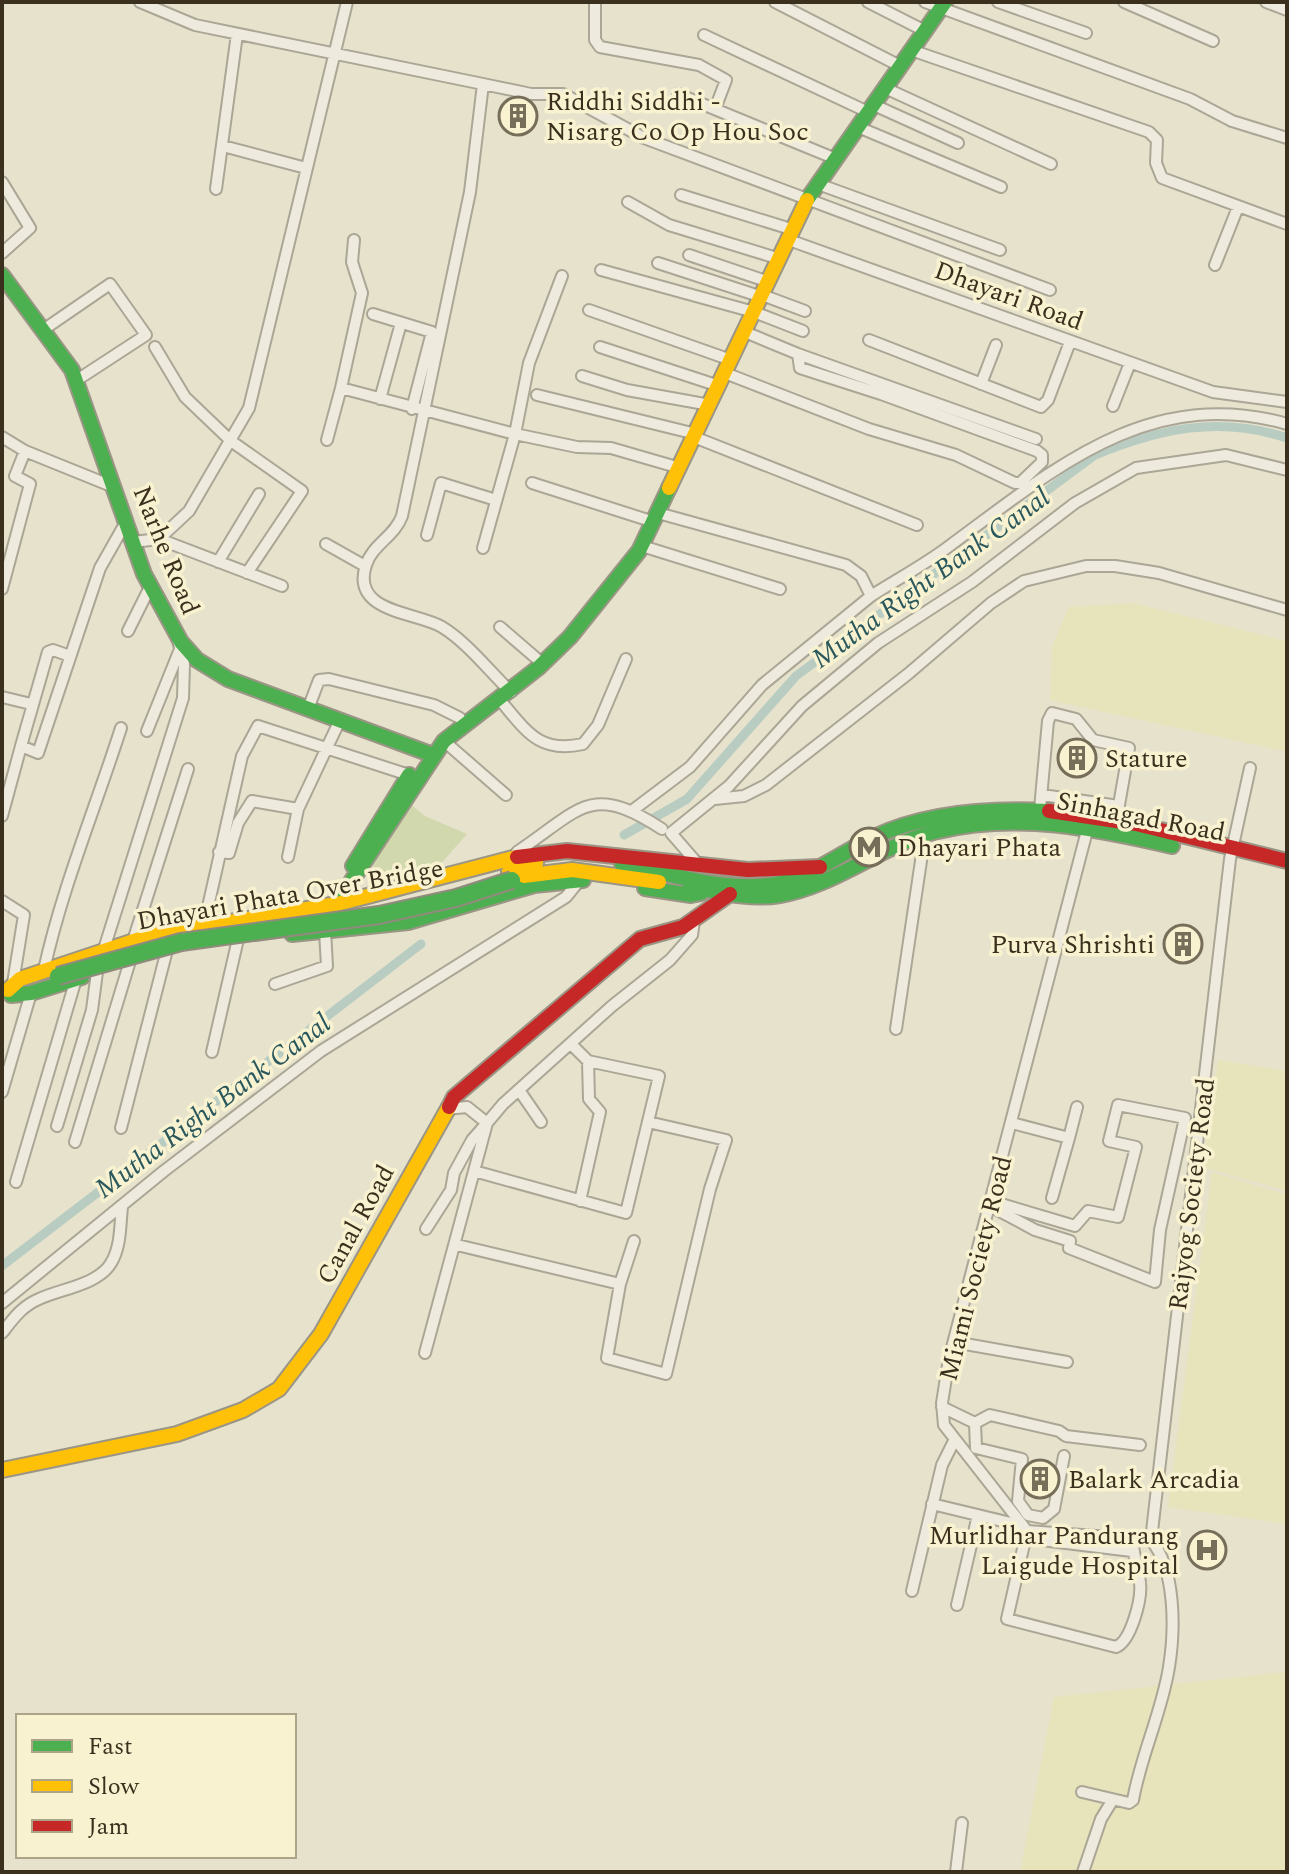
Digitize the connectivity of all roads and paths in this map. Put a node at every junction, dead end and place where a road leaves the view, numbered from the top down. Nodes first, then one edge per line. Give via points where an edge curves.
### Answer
1 (140, 2) edge
2 (347, 2) edge
3 (595, 2) edge
4 (775, 2) edge
5 (868, 2) edge
6 (998, 2) edge
7 (1124, 2) edge
8 (1266, 2) edge
9 (936, 4) edge
10 (1287, 10) edge
11 (925, 31) junction
12 (1086, 33) dead end
13 (237, 34) junction
14 (704, 35) dead end
15 (1213, 41) dead end
16 (911, 50) junction
17 (335, 51) junction
18 (900, 66) junction
19 (483, 84) junction
20 (885, 88) junction
21 (678, 94) dead end
22 (871, 108) junction
23 (715, 109) junction
24 (858, 127) junction
25 (1287, 138) edge
26 (958, 143) dead end
27 (223, 146) junction
28 (836, 159) junction
29 (1051, 164) dead end
30 (306, 168) junction
31 (2, 182) edge
32 (1001, 187) dead end
33 (216, 189) dead end
34 (814, 191) junction
35 (681, 195) dead end
36 (628, 202) dead end
37 (1238, 207) junction
38 (1287, 224) edge
39 (791, 235) junction
40 (354, 240) dead end
41 (1000, 250) dead end
42 (2, 253) edge
43 (689, 255) dead end
44 (780, 259) junction
45 (658, 263) dead end
46 (1215, 265) dead end
47 (601, 270) dead end
48 (2, 275) edge
49 (562, 276) dead end
50 (1050, 290) dead end
51 (764, 291) junction
52 (589, 310) dead end
53 (805, 311) dead end
54 (754, 312) junction
55 (373, 314) dead end
56 (401, 323) junction
57 (43, 330) junction
58 (803, 331) dead end
59 (745, 332) junction
60 (869, 340) dead end
61 (1070, 342) junction
62 (996, 345) dead end
63 (155, 347) dead end
64 (600, 347) dead end
65 (798, 354) junction
66 (1130, 363) junction
67 (725, 373) junction
68 (582, 376) dead end
69 (77, 380) junction
70 (981, 384) junction
71 (341, 388) junction
72 (537, 395) dead end
73 (380, 399) junction
74 (1287, 402) edge
75 (710, 405) junction
76 (1113, 406) dead end
77 (412, 409) junction
78 (425, 412) junction
79 (1287, 424) edge
80 (515, 434) junction
81 (2, 437) edge
82 (694, 437) junction
83 (1036, 439) dead end
84 (327, 440) dead end
85 (231, 441) junction
86 (25, 451) junction
87 (680, 468) junction
88 (1287, 470) edge
89 (532, 483) dead end
90 (114, 487) junction
91 (259, 494) dead end
92 (496, 500) junction
93 (656, 518) junction
94 (126, 522) junction
95 (917, 525) dead end
96 (427, 535) dead end
97 (159, 539) junction
98 (133, 542) junction
99 (326, 544) dead end
100 (642, 546) junction
101 (483, 548) dead end
102 (218, 562) junction
103 (365, 566) junction
104 (247, 573) junction
105 (282, 586) dead end
106 (150, 587) junction
107 (2, 589) edge
108 (780, 589) dead end
109 (871, 596) junction
110 (1287, 610) edge
111 (500, 627) dead end
112 (575, 627) junction
113 (128, 631) dead end
114 (178, 643) junction
115 (70, 656) junction
116 (536, 658) junction
117 (626, 659) dead end
118 (505, 692) junction
119 (2, 697) edge
120 (31, 704) junction
121 (308, 709) junction
122 (460, 718) junction
123 (340, 720) junction
124 (121, 728) dead end
125 (147, 731) dead end
126 (444, 741) junction
127 (21, 746) junction
128 (326, 750) junction
129 (429, 754) junction
130 (1250, 768) dead end
131 (188, 769) dead end
132 (409, 775) junction
133 (506, 795) dead end
134 (712, 800) junction
135 (1041, 802) junction
136 (298, 809) junction
137 (633, 810) junction
138 (1118, 814) junction
139 (2, 816) edge
140 (1088, 827) junction
141 (667, 831) junction
142 (925, 834) junction
143 (219, 852) junction
144 (1231, 854) junction
145 (288, 857) dead end
146 (1287, 861) edge
147 (697, 863) junction
148 (820, 867) junction
149 (509, 870) junction
150 (1287, 872) edge
151 (581, 880) junction
152 (347, 888) junction
153 (711, 890) junction
154 (730, 894) junction
155 (2, 901) edge
156 (337, 904) junction
157 (698, 917) junction
158 (203, 924) junction
159 (329, 931) junction
160 (238, 939) junction
161 (133, 941) junction
162 (205, 943) junction
163 (104, 949) junction
164 (167, 950) junction
165 (130, 961) junction
166 (53, 972) junction
167 (97, 972) junction
168 (76, 979) junction
169 (275, 984) dead end
170 (7, 993) edge
171 (31, 993) junction
172 (896, 1029) dead end
173 (571, 1044) junction
174 (212, 1052) dead end
175 (588, 1061) junction
176 (519, 1090) junction
177 (2, 1092) edge
178 (1077, 1107) dead end
179 (446, 1109) junction
180 (541, 1122) dead end
181 (648, 1122) junction
182 (487, 1123) junction
183 (1012, 1123) junction
184 (57, 1126) dead end
185 (121, 1128) dead end
186 (1069, 1138) junction
187 (75, 1142) dead end
188 (474, 1171) junction
189 (16, 1182) dead end
190 (1052, 1198) dead end
191 (580, 1201) junction
192 (990, 1203) junction
193 (122, 1207) junction
194 (1036, 1214) junction
195 (426, 1229) dead end
196 (1033, 1229) junction
197 (634, 1241) dead end
198 (457, 1245) junction
199 (620, 1284) junction
200 (2, 1303) edge
201 (2, 1333) edge
202 (954, 1342) junction
203 (425, 1353) dead end
204 (1067, 1362) dead end
205 (942, 1407) junction
206 (975, 1423) junction
207 (955, 1439) junction
208 (1140, 1445) dead end
209 (1064, 1456) dead end
210 (2, 1470) edge
211 (932, 1504) junction
212 (978, 1515) junction
213 (1026, 1532) junction
214 (1151, 1540) junction
215 (1133, 1545) junction
216 (912, 1591) dead end
217 (957, 1605) dead end
218 (1082, 1792) dead end
219 (1112, 1801) junction
220 (962, 1823) dead end
221 (956, 1872) edge
222 (1083, 1872) edge

1 - 13 street via 195,25
2 - 17 street
3 - 23 street via 595,40 600,47 699,65 726,80
4 - 18 street
5 - 11 street
6 - 12 street
7 - 15 street
8 - 10 street
9 - 11 main road
9 - 25 street
11 - 16 main road
13 - 17 street
13 - 27 street
14 - 22 street
16 - 18 main road
16 - 37 street via 1149,132 1157,140 1162,178
17 - 19 street
17 - 30 street
18 - 20 main road
19 - 34 street via 563,94 644,138
19 - 78 street via 470,192
20 - 22 main road
20 - 29 street
21 - 23 street
22 - 24 main road
22 - 26 street
23 - 28 street
24 - 28 main road
24 - 32 street
27 - 30 street
27 - 33 street
28 - 34 main road
30 - 85 street via 249,408
31 - 42 street via 30,228
34 - 39 main road
34 - 41 street
34 - 50 street
35 - 39 street, Dhayari Road
36 - 44 street via 669,225
37 - 38 street
37 - 46 street
39 - 44 main road
39 - 61 street, Dhayari Road
40 - 71 street via 352,262 362,293
43 - 51 street
44 - 51 main road
45 - 51 street
47 - 54 street
48 - 57 main road, Narhe Road
49 - 80 street via 529,363
51 - 53 street
51 - 54 main road
52 - 67 street
54 - 58 street
54 - 59 main road
55 - 56 street
56 - 73 street
56 - 77 street via 432,332
57 - 69 main road, Narhe Road
57 - 69 street via 110,284 146,335
59 - 65 street
59 - 67 main road
60 - 70 street
61 - 66 street, Dhayari Road
61 - 70 street via 1043,406
62 - 70 street
63 - 85 street via 185,397
64 - 67 street
65 - 67 street via 800,368 996,435 1037,451 1042,462 1015,483 956,455 869,429
65 - 83 street
66 - 74 street, Dhayari Road via 1213,392
66 - 76 street
67 - 75 main road
68 - 75 street
69 - 90 main road, Narhe Road
71 - 73 street
71 - 84 street
72 - 82 street
73 - 77 street
75 - 82 main road
77 - 78 street
78 - 80 street
78 - 103 street via 400,523
79 - 109 street via 1235,413 1159,420 1086,448
80 - 87 street via 611,448
80 - 92 street
81 - 86 street
82 - 87 main road
82 - 95 street
85 - 97 street via 189,511
85 - 104 street via 302,491
86 - 90 street
86 - 107 street via 15,476 30,484
87 - 93 main road
88 - 134 street via 1226,455 1136,468 1075,503 972,582 867,652 802,706
89 - 93 street
90 - 94 main road, Narhe Road
91 - 102 street
92 - 96 street via 441,483
92 - 101 street
93 - 100 main road
93 - 109 street via 846,565 861,576
94 - 98 main road, Narhe Road
94 - 115 street via 100,568
97 - 98 street
97 - 102 street
98 - 106 main road, Narhe Road
99 - 103 street
100 - 108 street
100 - 112 main road
102 - 104 street
103 - 118 street via 364,586 381,606 441,626
104 - 105 street
106 - 113 street
106 - 114 main road, Narhe Road
109 - 137 street via 762,685 690,767
110 - 134 street via 1159,573 1115,566 1086,566 1024,581 766,785 744,796
111 - 116 street
112 - 116 main road
112 - 118 main road
114 - 121 main road, Narhe Road via 228,679
114 - 125 street
114 - 163 street via 183,698
115 - 120 street via 50,650
115 - 127 street via 38,753
116 - 118 main road
117 - 118 street via 598,725 583,744 544,744
118 - 122 main road
118 - 126 main road
119 - 120 street
120 - 127 street
121 - 122 street via 319,680 329,679 434,705
121 - 123 main road, Narhe Road
122 - 129 main road
123 - 128 street
123 - 129 main road, Narhe Road
124 - 166 street via 57,908
126 - 129 main road
126 - 133 street
127 - 139 street
128 - 132 street
128 - 136 street
128 - 143 street via 258,726 242,756
129 - 132 main road
129 - 152 main road
130 - 144 street, Rajyog Society Road
131 - 161 street
132 - 152 main road via 346,879
134 - 141 street
135 - 138 main road, Sinhagad Road
135 - 138 street via 1052,713 1076,719 1093,740 1129,748
135 - 148 main road, Sinhagad Road via 906,824
136 - 143 street via 252,801 229,853
136 - 145 street
137 - 141 street
137 - 149 street via 609,802 582,809
138 - 144 main road, Sinhagad Road
140 - 142 main road, Sinhagad Road via 1012,820
140 - 144 main road, Sinhagad Road
140 - 183 street, Miami Society Road
141 - 147 street
142 - 154 main road, Sinhagad Road via 886,847 807,888 770,896
142 - 172 street
143 - 158 street
144 - 146 main road, Sinhagad Road
144 - 150 main road, Sinhagad Road
144 - 214 street, Rajyog Society Road
147 - 148 main road via 767,871
147 - 149 main road via 561,849
148 - 149 main road, Dhayari Phata Over Bridge via 778,883 753,885 593,861 554,861
149 - 153 main road, Dhayari Phata Over Bridge via 572,870
149 - 156 main road
149 - 166 main road, Dhayari Phata Over Bridge, bridge via 456,898 379,915 181,942
151 - 153 main road via 691,895
151 - 159 main road via 534,885 408,922
151 - 193 street via 566,897 321,1051
152 - 156 main road
153 - 154 main road, Sinhagad Road
154 - 157 main road, Canal Road
155 - 170 street via 24,915
156 - 158 main road
156 - 159 main road
157 - 173 street via 692,935 670,960
157 - 179 main road, Canal Road via 640,939 466,1085
158 - 161 main road
158 - 162 street
159 - 160 main road
159 - 169 street via 327,966
160 - 162 main road
160 - 174 street
161 - 163 main road
162 - 164 main road
163 - 166 main road
164 - 165 main road
164 - 185 street
165 - 167 main road
165 - 187 street
166 - 170 main road, Dhayari Phata Over Bridge
167 - 168 main road
167 - 184 street via 92,1010
168 - 171 main road
168 - 189 street
170 - 171 main road
171 - 177 street
173 - 175 street
173 - 176 street
175 - 181 street via 659,1076
175 - 191 street via 589,1099 600,1112
176 - 180 street
176 - 182 street
178 - 186 street
179 - 182 street via 467,1107
179 - 210 main road, Canal Road via 321,1334 299,1369 272,1394 211,1423
181 - 191 street via 626,1213
181 - 199 street via 726,1140 666,1374 607,1358
182 - 188 street
182 - 195 street via 472,1140 451,1190
183 - 186 street
183 - 192 street, Miami Society Road
186 - 190 street
188 - 191 street
188 - 198 street
192 - 194 street
192 - 196 street
192 - 202 street, Miami Society Road
193 - 200 street
193 - 201 street via 118,1245 108,1268 66,1291 37,1299
194 - 196 street
194 - 196 street via 1075,1226 1088,1211 1118,1217 1136,1147 1109,1141 1118,1105 1185,1118 1160,1230 1155,1282
197 - 199 street
198 - 199 street
198 - 203 street
202 - 204 street
202 - 205 street, Miami Society Road
205 - 206 street
205 - 207 street, Miami Society Road via 944,1425
206 - 208 street via 990,1415 1066,1436
206 - 209 street via 976,1448 1022,1459 1018,1501 1034,1517 1043,1518 1054,1509
207 - 211 street
207 - 213 street, Miami Society Road
211 - 212 street
211 - 216 street
212 - 213 street
212 - 217 street
213 - 215 street
213 - 215 street via 1007,1619 1116,1647 1127,1640 1141,1586
214 - 215 street
214 - 219 street via 1160,1551 1171,1604 1169,1668 1133,1800
218 - 219 street
219 - 222 street
220 - 221 street

